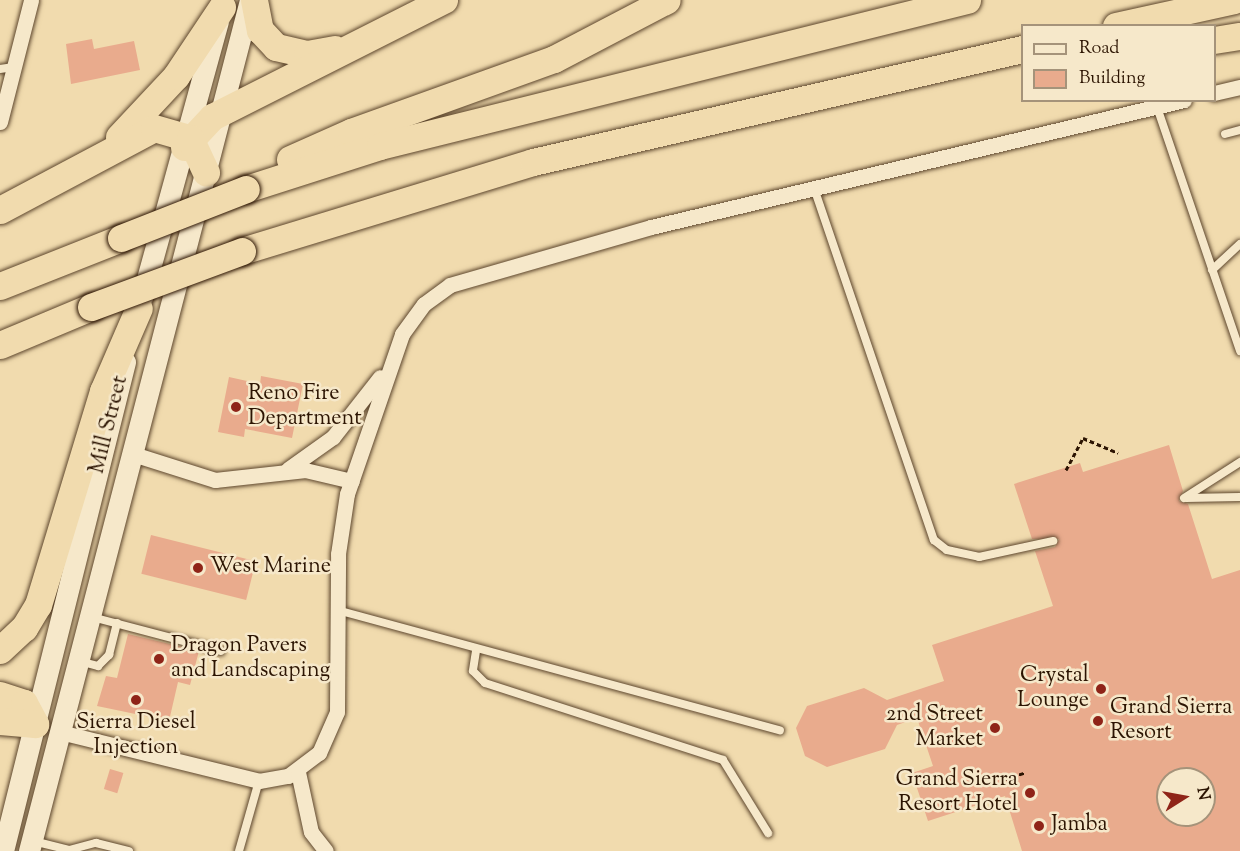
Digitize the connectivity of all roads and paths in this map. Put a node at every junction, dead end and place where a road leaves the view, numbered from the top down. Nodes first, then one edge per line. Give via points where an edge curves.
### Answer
1 (31, 0) edge
2 (252, 0) edge
3 (444, 0) edge
4 (667, 0) edge
5 (967, 0) edge
6 (1234, 0) edge
7 (223, 3) edge
8 (1125, 24) edge
9 (1240, 36) edge
10 (1216, 40) edge
11 (354, 44) junction
12 (1021, 49) edge
13 (7, 68) edge
14 (1240, 87) edge
15 (1216, 93) edge
16 (1176, 102) edge
17 (1157, 107) junction
18 (221, 111) junction
19 (0, 122) edge
20 (1240, 130) edge
21 (1225, 134) dead end
22 (187, 140) junction
23 (75, 170) junction
24 (206, 172) junction
25 (247, 188) junction
26 (813, 188) junction
27 (0, 210) edge
28 (1240, 244) edge
29 (1212, 270) junction
30 (0, 286) edge
31 (139, 308) junction
32 (7, 343) edge
33 (397, 345) junction
34 (1240, 351) edge
35 (1118, 453) dead end
36 (133, 454) junction
37 (1240, 462) edge
38 (1066, 470) dead end
39 (268, 477) junction
40 (352, 481) junction
41 (1240, 497) edge
42 (1053, 541) dead end
43 (337, 610) junction
44 (90, 617) junction
45 (117, 623) junction
46 (0, 650) edge
47 (221, 651) dead end
48 (476, 651) junction
49 (79, 661) junction
50 (0, 695) edge
51 (0, 721) edge
52 (35, 723) junction
53 (780, 730) dead end
54 (60, 732) junction
55 (298, 771) junction
56 (1024, 773) dead end
57 (1005, 779) dead end
58 (258, 781) junction
59 (768, 833) dead end
60 (30, 846) edge
61 (69, 850) edge
62 (3, 851) edge
63 (129, 851) edge
64 (239, 851) edge
65 (326, 851) edge

1 - 13 street
2 - 11 highway via 260,30 282,51 307,54
2 - 18 main road, Mill Street
3 - 11 highway
4 - 25 highway via 544,63 330,140
5 - 25 highway via 380,146
6 - 8 highway
7 - 22 main road, Mill Street
7 - 23 highway via 159,97
9 - 10 highway
11 - 18 highway
12 - 32 highway, bridge via 515,166 242,252 91,307
13 - 19 street
14 - 15 street
16 - 17 street
17 - 26 street
17 - 29 lane
18 - 22 highway
18 - 24 main road, Mill Street
20 - 21 lane
22 - 23 highway via 169,128 149,129
22 - 24 highway
22 - 31 main road, Mill Street
23 - 27 highway
24 - 36 main road, Mill Street
25 - 30 highway, bridge
26 - 33 street via 476,274 424,304
26 - 42 lane via 934,540 947,550 979,557
28 - 29 lane
29 - 34 lane
31 - 46 highway via 106,383 38,605 24,628
31 - 52 main road, Mill Street
33 - 39 street via 365,400 333,437 308,458
33 - 40 street
35 - 38 path via 1083,438
36 - 39 street via 215,480
36 - 44 main road, Mill Street
37 - 41 lane via 1184,498
39 - 40 street via 305,470
40 - 43 street via 340,526
43 - 48 lane
43 - 55 street via 335,723 319,753
44 - 45 lane
44 - 49 main road, Mill Street
45 - 47 lane
45 - 49 lane via 109,655 98,666
48 - 53 lane
48 - 59 lane via 473,671 485,683 717,757 729,766 748,808
49 - 54 main road, Mill Street
50 - 52 highway via 24,703
51 - 52 highway
52 - 54 main road
52 - 62 main road, Mill Street
54 - 58 street
54 - 60 main road, Mill Street
55 - 58 street
55 - 65 street via 311,832
56 - 57 path
58 - 64 lane
60 - 61 lane
61 - 63 lane via 96,843

